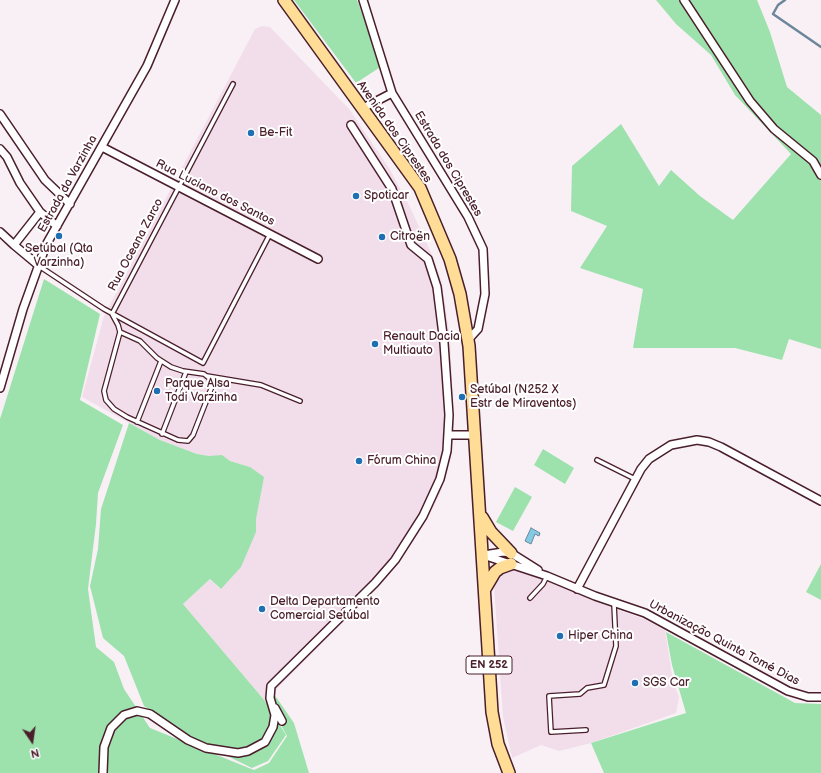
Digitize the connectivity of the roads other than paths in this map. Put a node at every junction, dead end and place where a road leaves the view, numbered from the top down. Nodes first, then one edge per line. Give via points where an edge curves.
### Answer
1 (175, 0) edge
2 (284, 0) edge
3 (363, 0) edge
4 (684, 0) edge
5 (233, 84) dead end
6 (392, 93) junction
7 (362, 108) junction
8 (0, 114) edge
9 (351, 125) dead end
10 (102, 147) junction
11 (0, 149) edge
12 (821, 175) edge
13 (178, 187) junction
14 (70, 204) junction
15 (40, 212) junction
16 (57, 226) junction
17 (0, 232) edge
18 (270, 234) junction
19 (14, 245) junction
20 (318, 259) dead end
21 (38, 265) junction
22 (112, 314) junction
23 (120, 332) junction
24 (468, 340) junction
25 (161, 361) junction
26 (186, 372) junction
27 (2, 374) edge
28 (208, 376) junction
29 (0, 388) edge
30 (300, 401) dead end
31 (137, 422) junction
32 (162, 434) junction
33 (448, 435) junction
34 (475, 435) junction
35 (597, 460) dead end
36 (635, 479) junction
37 (821, 501) edge
38 (480, 514) junction
39 (483, 555) junction
40 (511, 559) junction
41 (547, 576) junction
42 (577, 589) junction
43 (485, 590) junction
44 (530, 598) dead end
45 (614, 604) junction
46 (821, 697) edge
47 (274, 706) junction
48 (282, 720) dead end
49 (586, 730) dead end
50 (103, 773) edge
51 (509, 773) edge

1 - 10 street, Estrada da Varzinha via 147,66
2 - 7 main road, Avenida dos Ciprestes / EN 252
3 - 6 street, Estrada dos Ciprestes
4 - 12 street via 750,101 774,129 813,161
5 - 13 lane, Rua Oceana Zarco
6 - 7 street
6 - 24 street, Estrada dos Ciprestes via 468,217 484,249 485,294 478,329
7 - 24 main road, Avenida dos Ciprestes / EN 252 via 420,188 438,226 460,294
8 - 14 street via 45,180
9 - 33 street via 392,189 411,245 423,254 431,266 437,287 444,343 448,383
10 - 13 street, Rua Luciano dos Santos
10 - 14 street, Estrada da Varzinha
11 - 15 street
13 - 18 street, Rua Luciano dos Santos
13 - 22 lane, Rua Oceana Zarco
14 - 16 street, Estrada da Varzinha
15 - 16 street
15 - 19 street
16 - 21 street, Estrada da Varzinha
17 - 19 street
18 - 20 street, Rua Luciano dos Santos
18 - 22 lane via 203,363
19 - 21 street
21 - 22 lane
21 - 27 street, Estrada da Varzinha
22 - 23 lane
23 - 25 lane via 140,341
23 - 31 lane via 104,397 114,409
24 - 34 main road, Avenida dos Ciprestes / EN 252
25 - 26 lane
25 - 31 lane
26 - 28 lane
26 - 32 lane
27 - 29 street, Estrada da Varzinha
28 - 30 lane via 261,385
28 - 32 lane via 212,383 211,389 191,438 182,442
31 - 32 lane
33 - 34 street
33 - 47 street via 445,461 434,494 396,560 270,686 270,698
34 - 38 main road, EN 252
35 - 36 lane
36 - 37 street via 649,459 660,450 682,442 698,440 721,447
36 - 42 street
38 - 39 main road, EN 252
38 - 40 main road
39 - 40 street
39 - 40 street via 503,552
39 - 43 main road, EN 252
40 - 41 street
40 - 41 street
40 - 43 main road via 495,572
41 - 42 street, Urbanização Quinta Tomé Dias
41 - 44 lane
42 - 45 street, Urbanização Quinta Tomé Dias
43 - 51 main road, EN 252 via 492,712 498,744
45 - 46 street, Urbanização Quinta Tomé Dias via 645,613 788,691 808,697
45 - 49 lane via 616,646 604,685 587,688 580,694 549,696 551,732
47 - 48 street
47 - 50 street via 275,715 270,736 256,748 238,753 206,748 188,740 150,714 143,711 130,712 118,720 107,737

